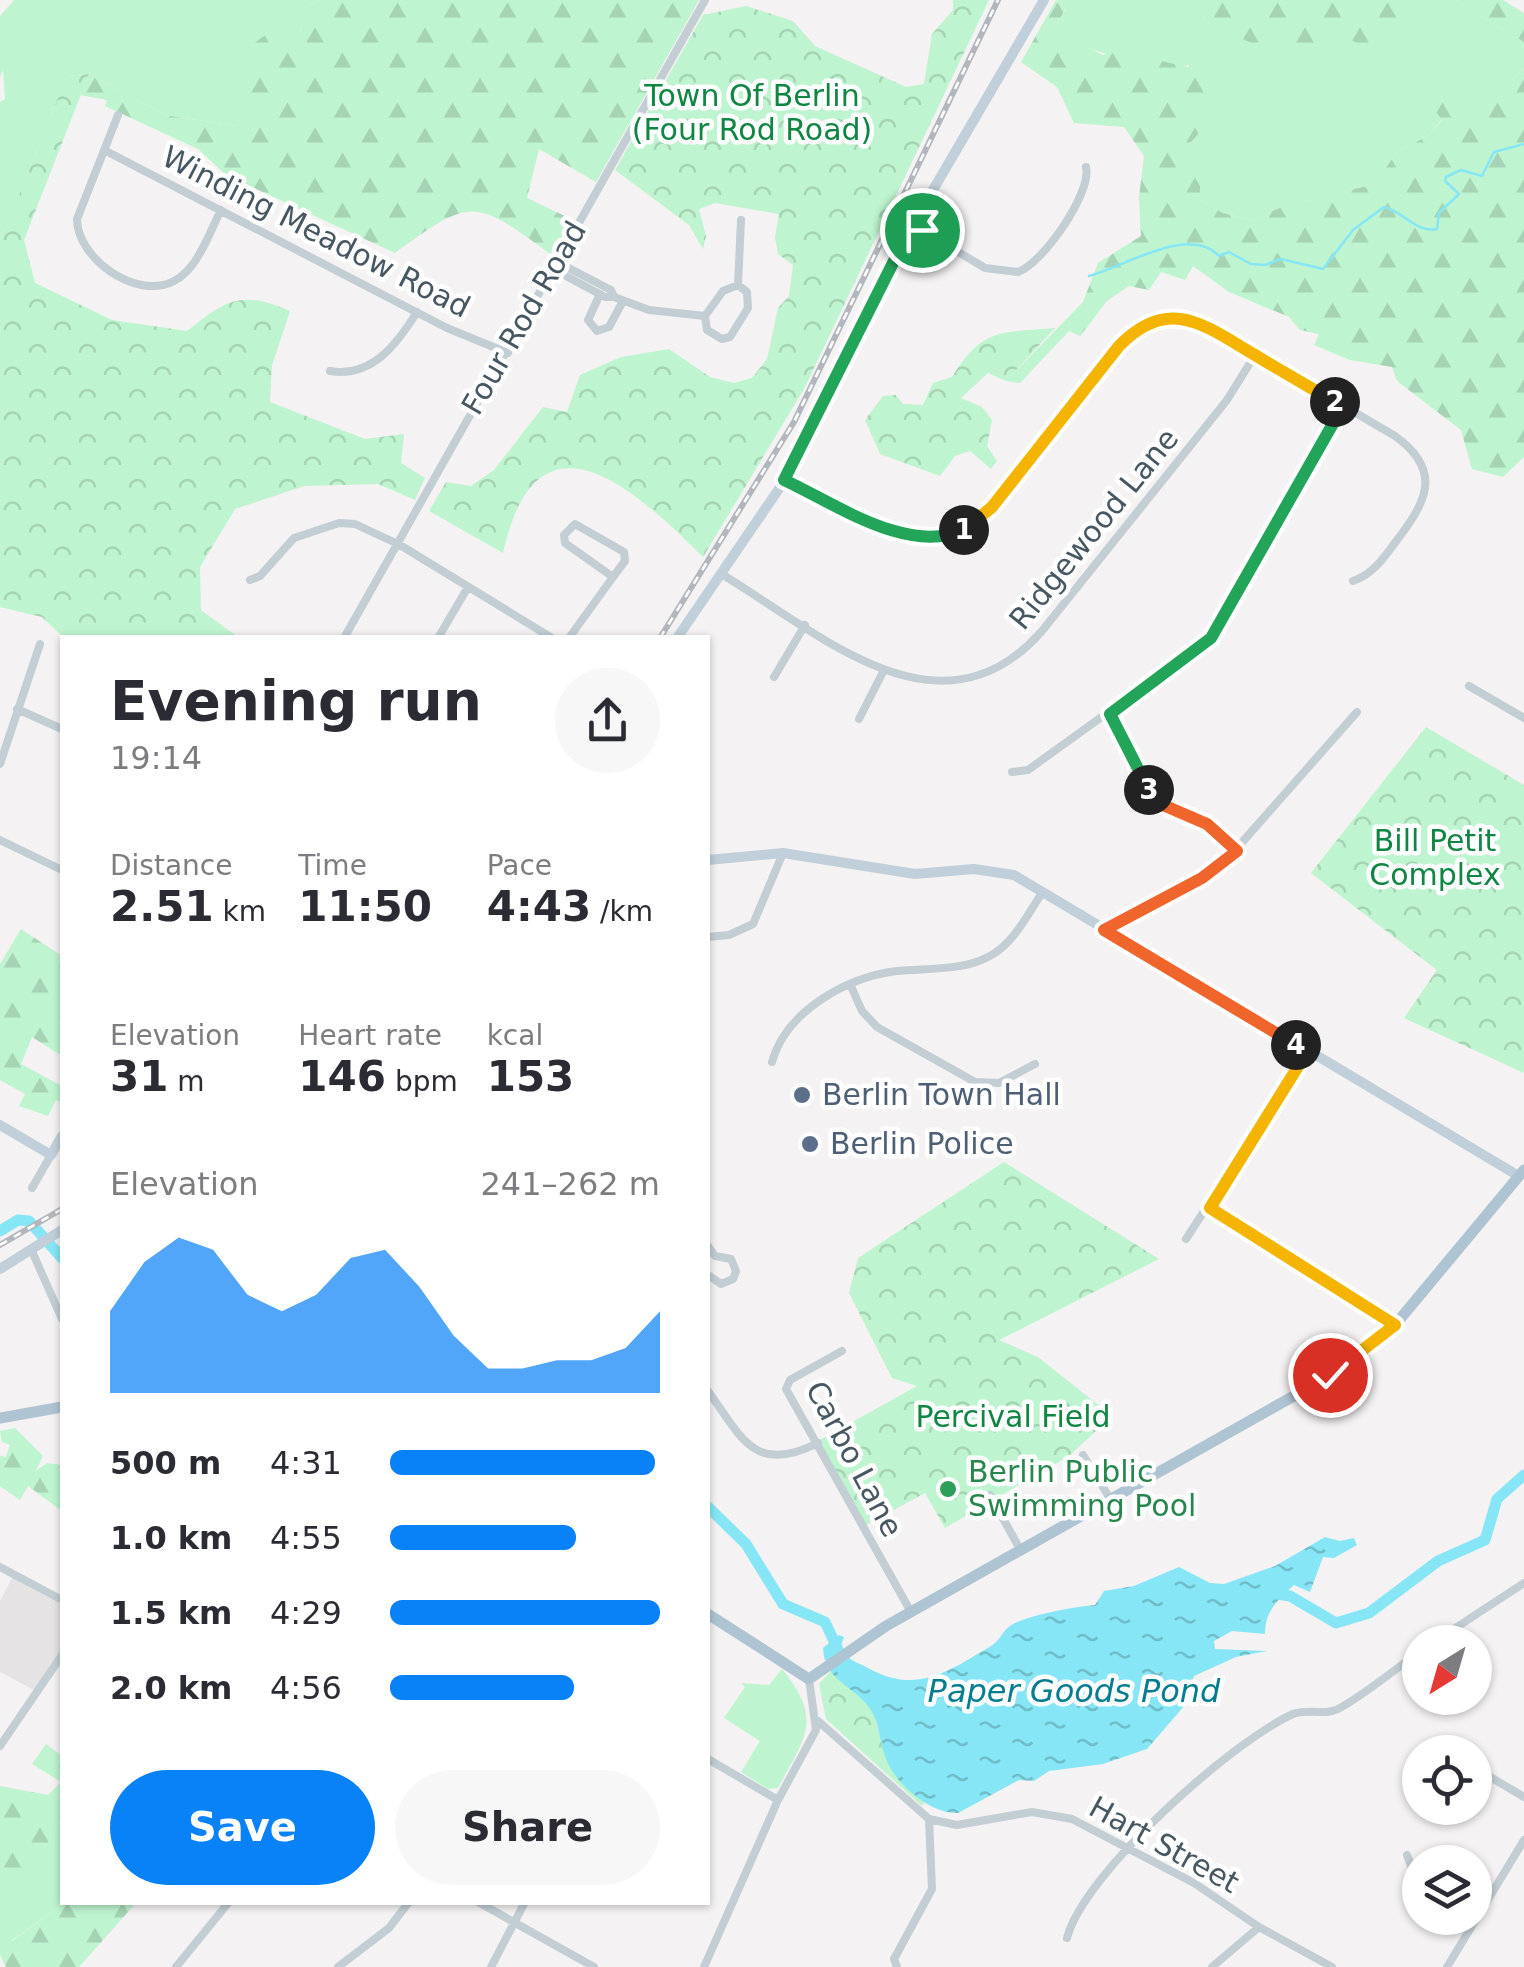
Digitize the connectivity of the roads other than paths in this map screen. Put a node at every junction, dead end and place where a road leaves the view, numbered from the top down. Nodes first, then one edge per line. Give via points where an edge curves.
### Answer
1 (704, 0) edge
2 (1044, 0) edge
3 (118, 114) dead end
4 (104, 150) junction
5 (1086, 168) dead end
6 (221, 210) junction
7 (741, 220) dead end
8 (912, 225) junction
9 (556, 265) junction
10 (738, 286) junction
11 (600, 294) junction
12 (618, 299) junction
13 (417, 312) junction
14 (706, 316) junction
15 (508, 353) junction
16 (1255, 355) junction
17 (330, 371) dead end
18 (1343, 406) junction
19 (784, 480) junction
20 (400, 545) junction
21 (723, 575) junction
22 (614, 577) junction
23 (250, 580) dead end
24 (1354, 582) dead end
25 (468, 587) junction
26 (805, 625) junction
27 (346, 635) edge
28 (440, 635) edge
29 (547, 635) edge
30 (571, 635) edge
31 (679, 635) edge
32 (40, 644) dead end
33 (884, 670) junction
34 (774, 677) dead end
35 (1469, 686) dead end
36 (18, 708) junction
37 (1357, 712) dead end
38 (1110, 714) junction
39 (1524, 718) edge
40 (859, 720) dead end
41 (60, 728) edge
42 (0, 764) edge
43 (1012, 772) dead end
44 (0, 840) edge
45 (1237, 851) junction
46 (783, 853) junction
47 (710, 860) edge
48 (60, 869) edge
49 (1042, 893) junction
50 (1104, 930) junction
51 (710, 937) edge
52 (850, 984) junction
53 (1307, 1052) junction
54 (772, 1062) dead end
55 (1035, 1064) dead end
56 (0, 1125) edge
57 (60, 1139) edge
58 (51, 1154) junction
59 (1522, 1175) edge
60 (32, 1188) dead end
61 (1210, 1208) junction
62 (59, 1232) edge
63 (1186, 1238) dead end
64 (36, 1245) junction
65 (710, 1249) edge
66 (715, 1256) junction
67 (710, 1262) edge
68 (0, 1269) edge
69 (710, 1276) edge
70 (60, 1312) edge
71 (1395, 1325) junction
72 (842, 1352) dead end
73 (710, 1394) edge
74 (60, 1407) edge
75 (0, 1418) edge
76 (818, 1444) junction
77 (1082, 1455) dead end
78 (990, 1495) dead end
79 (1111, 1500) junction
80 (1021, 1551) junction
81 (0, 1566) edge
82 (1524, 1582) edge
83 (60, 1599) edge
84 (910, 1612) junction
85 (710, 1616) edge
86 (1460, 1625) edge
87 (60, 1658) edge
88 (1402, 1664) edge
89 (809, 1679) junction
90 (818, 1721) junction
91 (0, 1746) edge
92 (710, 1761) edge
93 (1492, 1778) edge
94 (1524, 1797) edge
95 (778, 1800) junction
96 (930, 1819) junction
97 (1524, 1840) edge
98 (1129, 1848) junction
99 (1492, 1890) edge
100 (227, 1905) edge
101 (407, 1905) edge
102 (483, 1905) edge
103 (523, 1905) edge
104 (514, 1922) junction
105 (1259, 1927) junction
106 (1465, 1935) edge
107 (1066, 1938) dead end
108 (176, 1967) edge
109 (338, 1967) edge
110 (491, 1967) edge
111 (594, 1967) edge
112 (704, 1967) edge
113 (897, 1967) edge
114 (1212, 1967) edge
115 (1332, 1967) edge
116 (1447, 1967) edge

1 - 9 street, Four Rod Road
2 - 8 street
3 - 4 street
4 - 6 street, Winding Meadow Road
4 - 6 street via 80,206 77,232 88,254 124,276 152,286 176,280 194,262
5 - 8 street via 1084,190 1045,252 1018,272 985,268
6 - 13 street, Winding Meadow Road
7 - 10 street
8 - 19 street
9 - 11 street
9 - 12 street
9 - 15 street, Four Rod Road
10 - 14 street via 724,290
10 - 14 street via 748,308 730,337 714,336
11 - 12 street
11 - 12 street via 588,320 596,330 608,327
12 - 14 street via 648,310
13 - 15 street, Winding Meadow Road
13 - 17 street via 376,360 358,370
15 - 20 street, Four Rod Road
16 - 18 street
16 - 19 street via 1187,318 1144,324 1119,346 992,507 950,536 899,532
16 - 33 street, Ridgewood Lane via 1227,400 1025,651 989,674 947,684
18 - 24 street via 1408,446 1426,479 1415,518 1375,569
18 - 38 street via 1211,638
19 - 21 street
20 - 23 street via 371,529 339,524 294,538
20 - 25 street
20 - 27 street, Four Rod Road
21 - 26 street, Ridgewood Lane
21 - 31 street
22 - 22 street via 624,561 618,546 583,525 568,528 570,550
22 - 30 street
25 - 28 street
25 - 29 street
26 - 33 street, Ridgewood Lane
26 - 34 street
32 - 36 street
33 - 40 street
35 - 39 street
36 - 41 street
36 - 42 street
37 - 45 street
38 - 43 street via 1028,770
38 - 45 street via 1152,795 1207,824
44 - 48 street
45 - 50 street via 1202,878
46 - 47 street
46 - 49 street via 915,874 995,870
46 - 51 street via 753,924
49 - 50 street
49 - 52 street via 1010,938 985,959
50 - 53 street
52 - 54 street via 804,1014
52 - 55 street via 878,1027 975,1082 999,1083
53 - 59 street
53 - 61 street
56 - 58 street
57 - 58 street
58 - 60 street
59 - 71 main road
61 - 63 street
61 - 71 street
62 - 64 street
64 - 68 street
64 - 70 street
65 - 66 street
66 - 67 street
66 - 69 street via 732,1259 735,1275 721,1284
71 - 79 main road via 1348,1366
72 - 76 street, Carbo Lane via 786,1385
73 - 76 street via 748,1446 762,1454 786,1458
74 - 75 main road
76 - 84 street, Carbo Lane
77 - 79 street
78 - 80 street
79 - 80 main road
80 - 84 main road
81 - 83 street
82 - 86 street
84 - 89 main road
85 - 89 main road
87 - 91 street
88 - 98 street via 1334,1711 1297,1712 1250,1739
89 - 90 street
90 - 95 street
90 - 96 street
92 - 95 street
93 - 94 street
95 - 112 street
96 - 98 street, Hart Street via 958,1825 1054,1814
96 - 113 street via 932,1889 894,1959
97 - 99 street
98 - 105 street, Hart Street
98 - 107 street via 1072,1918
100 - 108 street
101 - 109 street via 389,1928
102 - 104 street
103 - 104 street
104 - 110 street
104 - 111 street
105 - 114 street
105 - 115 street, Hart Street
106 - 116 street

